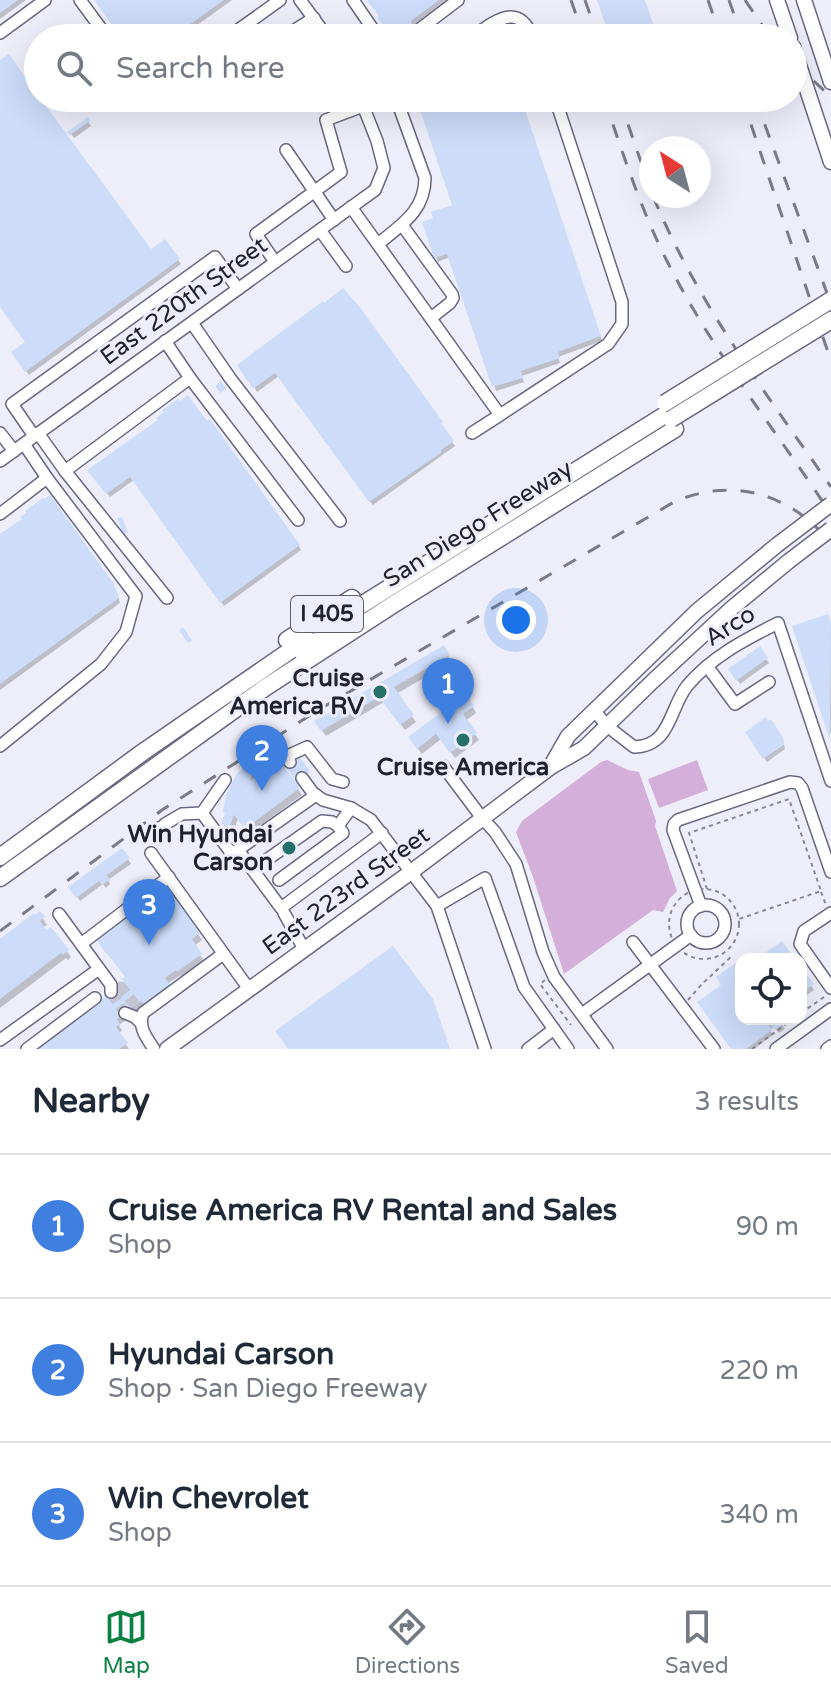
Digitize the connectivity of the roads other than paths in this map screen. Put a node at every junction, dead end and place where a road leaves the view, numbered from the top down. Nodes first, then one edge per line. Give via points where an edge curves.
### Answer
1 (45, 0) edge
2 (80, 0) edge
3 (280, 0) edge
4 (300, 0) edge
5 (353, 0) edge
6 (458, 0) edge
7 (777, 0) edge
8 (804, 0) edge
9 (314, 18) junction
10 (98, 24) edge
11 (247, 24) edge
12 (304, 24) edge
13 (318, 24) edge
14 (369, 24) edge
15 (426, 24) edge
16 (492, 24) edge
17 (526, 24) edge
18 (785, 24) edge
19 (0, 33) edge
20 (831, 82) edge
21 (807, 89) edge
22 (342, 112) edge
23 (366, 112) edge
24 (401, 112) edge
25 (560, 112) edge
26 (286, 150) dead end
27 (831, 162) edge
28 (315, 191) junction
29 (351, 207) junction
30 (334, 220) junction
31 (402, 225) junction
32 (320, 230) junction
33 (378, 244) junction
34 (275, 262) junction
35 (346, 266) dead end
36 (238, 289) junction
37 (831, 300) edge
38 (831, 312) edge
39 (431, 318) junction
40 (831, 320) edge
41 (192, 323) junction
42 (831, 331) edge
43 (165, 341) junction
44 (190, 378) junction
45 (500, 415) junction
46 (670, 416) junction
47 (0, 433) edge
48 (472, 433) dead end
49 (36, 434) junction
50 (19, 447) junction
51 (0, 461) edge
52 (65, 471) junction
53 (47, 478) junction
54 (831, 504) edge
55 (0, 514) edge
56 (298, 520) dead end
57 (340, 521) dead end
58 (831, 529) edge
59 (167, 598) dead end
60 (707, 666) junction
61 (769, 682) dead end
62 (594, 710) junction
63 (607, 726) junction
64 (0, 746) edge
65 (443, 766) dead end
66 (257, 767) dead end
67 (551, 767) junction
68 (302, 778) dead end
69 (225, 780) dead end
70 (831, 781) edge
71 (343, 782) dead end
72 (316, 795) junction
73 (351, 808) junction
74 (202, 813) junction
75 (482, 818) junction
76 (338, 826) junction
77 (160, 827) dead end
78 (382, 833) junction
79 (0, 844) edge
80 (238, 850) junction
81 (151, 853) dead end
82 (0, 857) edge
83 (265, 861) dead end
84 (0, 865) edge
85 (411, 872) junction
86 (831, 872) edge
87 (169, 877) junction
88 (0, 878) edge
89 (279, 880) dead end
90 (437, 906) junction
91 (701, 906) junction
92 (282, 910) junction
93 (831, 913) edge
94 (59, 914) dead end
95 (691, 935) junction
96 (633, 942) dead end
97 (81, 944) junction
98 (304, 949) junction
99 (223, 954) junction
100 (650, 965) junction
101 (99, 969) junction
102 (113, 988) tunnel mouth
103 (249, 989) junction
104 (831, 990) edge
105 (95, 998) dead end
106 (831, 1009) edge
107 (582, 1014) junction
108 (554, 1029) junction
109 (0, 1040) edge
110 (27, 1049) edge
111 (154, 1049) edge
112 (167, 1049) edge
113 (485, 1049) edge
114 (528, 1049) edge
115 (568, 1049) edge
116 (607, 1049) edge
117 (714, 1049) edge
118 (776, 1049) edge

1 - 19 street
2 - 10 street
3 - 11 street
4 - 9 street
5 - 14 street
6 - 15 street
7 - 18 main road
8 - 20 main road
9 - 12 street
9 - 13 street
16 - 17 street via 510,16
21 - 27 main road
22 - 28 street via 326,120 341,172
23 - 29 street, East 220th Street via 384,168 375,190
24 - 31 street via 425,178 417,208
25 - 45 street via 622,302 622,324 608,344
26 - 28 street
28 - 30 street
28 - 34 street via 256,234
29 - 30 street, East 220th Street
29 - 33 street
30 - 32 street, East 220th Street
31 - 33 street
31 - 39 street via 452,294 450,303
32 - 34 street, East 220th Street
32 - 35 street
33 - 39 street
34 - 36 street, East 220th Street
36 - 41 street, East 220th Street
36 - 49 street via 215,257 12,404
37 - 46 highway, San Diego Freeway / I 405, bridge
38 - 46 highway
39 - 45 street
40 - 46 highway, bridge
41 - 43 street, East 220th Street
41 - 57 street
42 - 46 highway, San Diego Freeway / I 405
43 - 44 street
43 - 49 street, East 220th Street
44 - 52 street
44 - 56 street
45 - 48 street
46 - 79 highway, San Diego Freeway / I 405 via 272,650
46 - 82 highway via 315,634
46 - 84 highway via 328,633
46 - 88 highway, San Diego Freeway / I 405 via 188,742
47 - 50 street
49 - 50 street, East 220th Street
49 - 52 street
50 - 51 street, East 220th Street
50 - 53 street
52 - 59 street
53 - 55 street
53 - 64 street via 136,596 126,632 101,664
54 - 62 main road, East 223rd Street, bridge via 697,611
58 - 63 main road, East 223rd Street, bridge via 732,608
60 - 61 street via 735,704
60 - 63 street, Arco via 684,690 655,743 634,747
60 - 70 street, Arco via 778,623
62 - 63 street, Arco
62 - 67 main road, East 223rd Street via 568,736
63 - 67 main road, East 223rd Street via 584,748
65 - 75 street
66 - 71 street via 279,755 288,760 307,747 332,779
67 - 75 main road, East 223rd Street
68 - 72 street
69 - 74 street
72 - 73 street
72 - 80 street
73 - 76 street
73 - 78 street
74 - 77 street via 182,814
74 - 80 street via 232,854
75 - 85 main road, East 223rd Street
75 - 107 street via 516,864 543,952
76 - 83 street via 322,821
76 - 89 street via 343,833
78 - 85 street
78 - 92 street
80 - 92 street
81 - 87 street
85 - 90 street
85 - 98 main road, East 223rd Street
86 - 91 street via 802,788 790,782 674,824 701,890
87 - 97 street
87 - 99 street
90 - 108 street via 485,878 517,974
90 - 113 street
91 - 95 street via 687,922
91 - 95 street via 718,909 725,926 714,941 704,943
92 - 98 street
93 - 104 street via 804,931 800,944
94 - 97 street
95 - 100 street
96 - 100 street
97 - 101 street
98 - 103 main road, East 223rd Street
99 - 103 street
99 - 111 street via 143,1013 134,1014
100 - 107 street
100 - 117 street
101 - 102 street
101 - 109 street
103 - 112 main road, East 223rd Street
105 - 110 street
106 - 118 street
107 - 116 street
108 - 114 street
108 - 115 street

